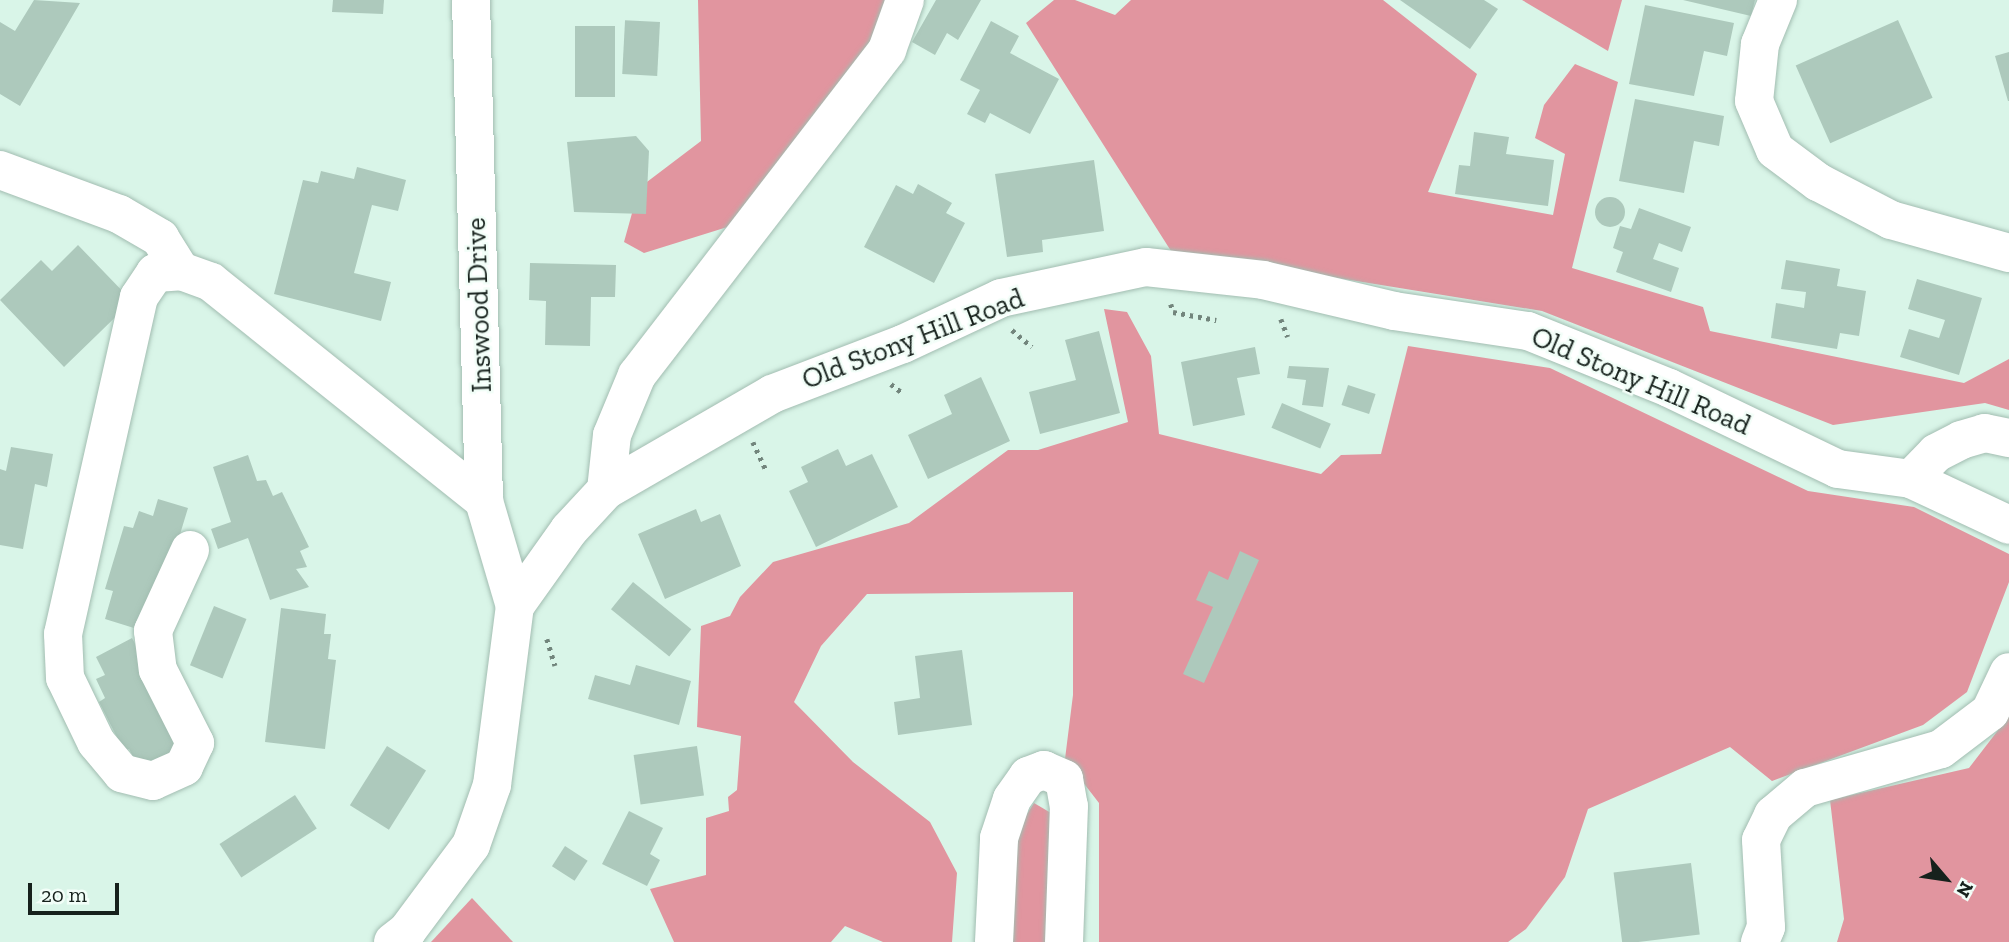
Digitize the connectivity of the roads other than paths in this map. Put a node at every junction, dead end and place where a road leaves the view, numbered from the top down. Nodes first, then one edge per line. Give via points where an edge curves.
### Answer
1 (471, 0) edge
2 (905, 0) edge
3 (1779, 0) edge
4 (0, 170) edge
5 (2009, 253) edge
6 (181, 271) junction
7 (2009, 438) edge
8 (1911, 479) junction
9 (606, 490) junction
10 (484, 502) junction
11 (2009, 525) edge
12 (190, 550) dead end
13 (515, 607) junction
14 (2009, 672) edge
15 (393, 942) edge
16 (994, 942) edge
17 (1064, 942) edge
18 (1760, 942) edge

1 - 10 street, Inswood Drive
2 - 9 street via 887,50 637,375 612,435
3 - 5 street via 1760,44 1754,101 1775,150 1818,182 1891,220
4 - 6 street via 119,214 160,238
6 - 10 street via 211,282
6 - 12 street via 155,273 139,297 63,635 65,678 96,741 122,773 153,781 184,767 195,743 158,670 153,631
7 - 8 street via 1985,433 1961,440 1936,453
8 - 9 street, Old Stony Hill Road via 1838,469 1669,388 1528,331 1394,311 1263,280 1146,267 1001,298 903,344 772,394
8 - 11 street, Old Stony Hill Road
9 - 13 street, Old Stony Hill Road via 569,530
10 - 13 street, Inswood Drive
13 - 15 street, Old Stony Hill Road via 492,785 471,845 407,931
14 - 18 street via 1990,712 1941,749 1805,788 1773,815 1761,840 1766,927
16 - 17 street via 999,838 1012,799 1028,776 1044,770 1064,779 1069,806

